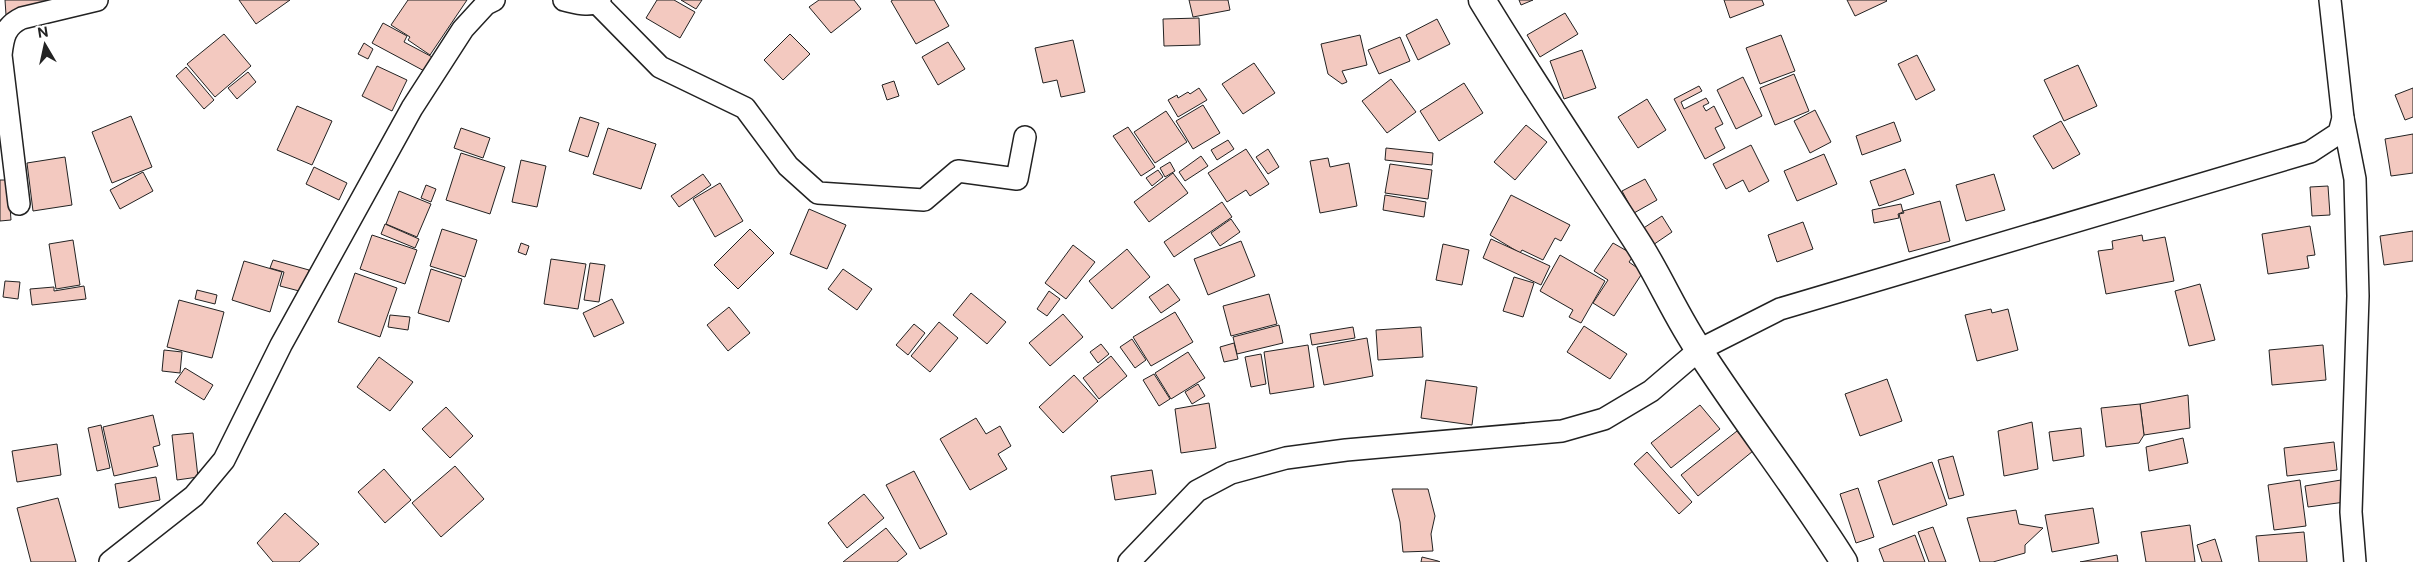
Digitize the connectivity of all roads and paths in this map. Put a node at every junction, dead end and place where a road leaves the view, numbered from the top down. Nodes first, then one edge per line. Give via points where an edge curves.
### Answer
1 (97, 0) edge
2 (494, 0) edge
3 (564, 0) edge
4 (1482, 0) edge
5 (2330, 0) edge
6 (599, 2) edge
7 (2343, 118) junction
8 (1025, 137) dead end
9 (19, 204) dead end
10 (1699, 350) junction
11 (110, 562) edge
12 (1129, 562) edge
13 (1844, 562) edge
14 (2355, 562) edge

1 - 9 street via 22,18 11,23 4,36 1,55
2 - 11 street via 486,4 463,30 412,108 281,345 224,460 194,496
3 - 6 street via 583,4
4 - 10 street via 1642,250
5 - 7 street
6 - 8 street via 660,67 745,108 788,166 818,193 924,200 958,171 1017,179
7 - 10 street via 2339,133 2310,152 1780,309
7 - 14 street via 2356,179 2358,296 2351,512
10 - 12 street via 1650,391 1604,419 1562,431 1303,455 1231,473 1196,491
10 - 13 street

